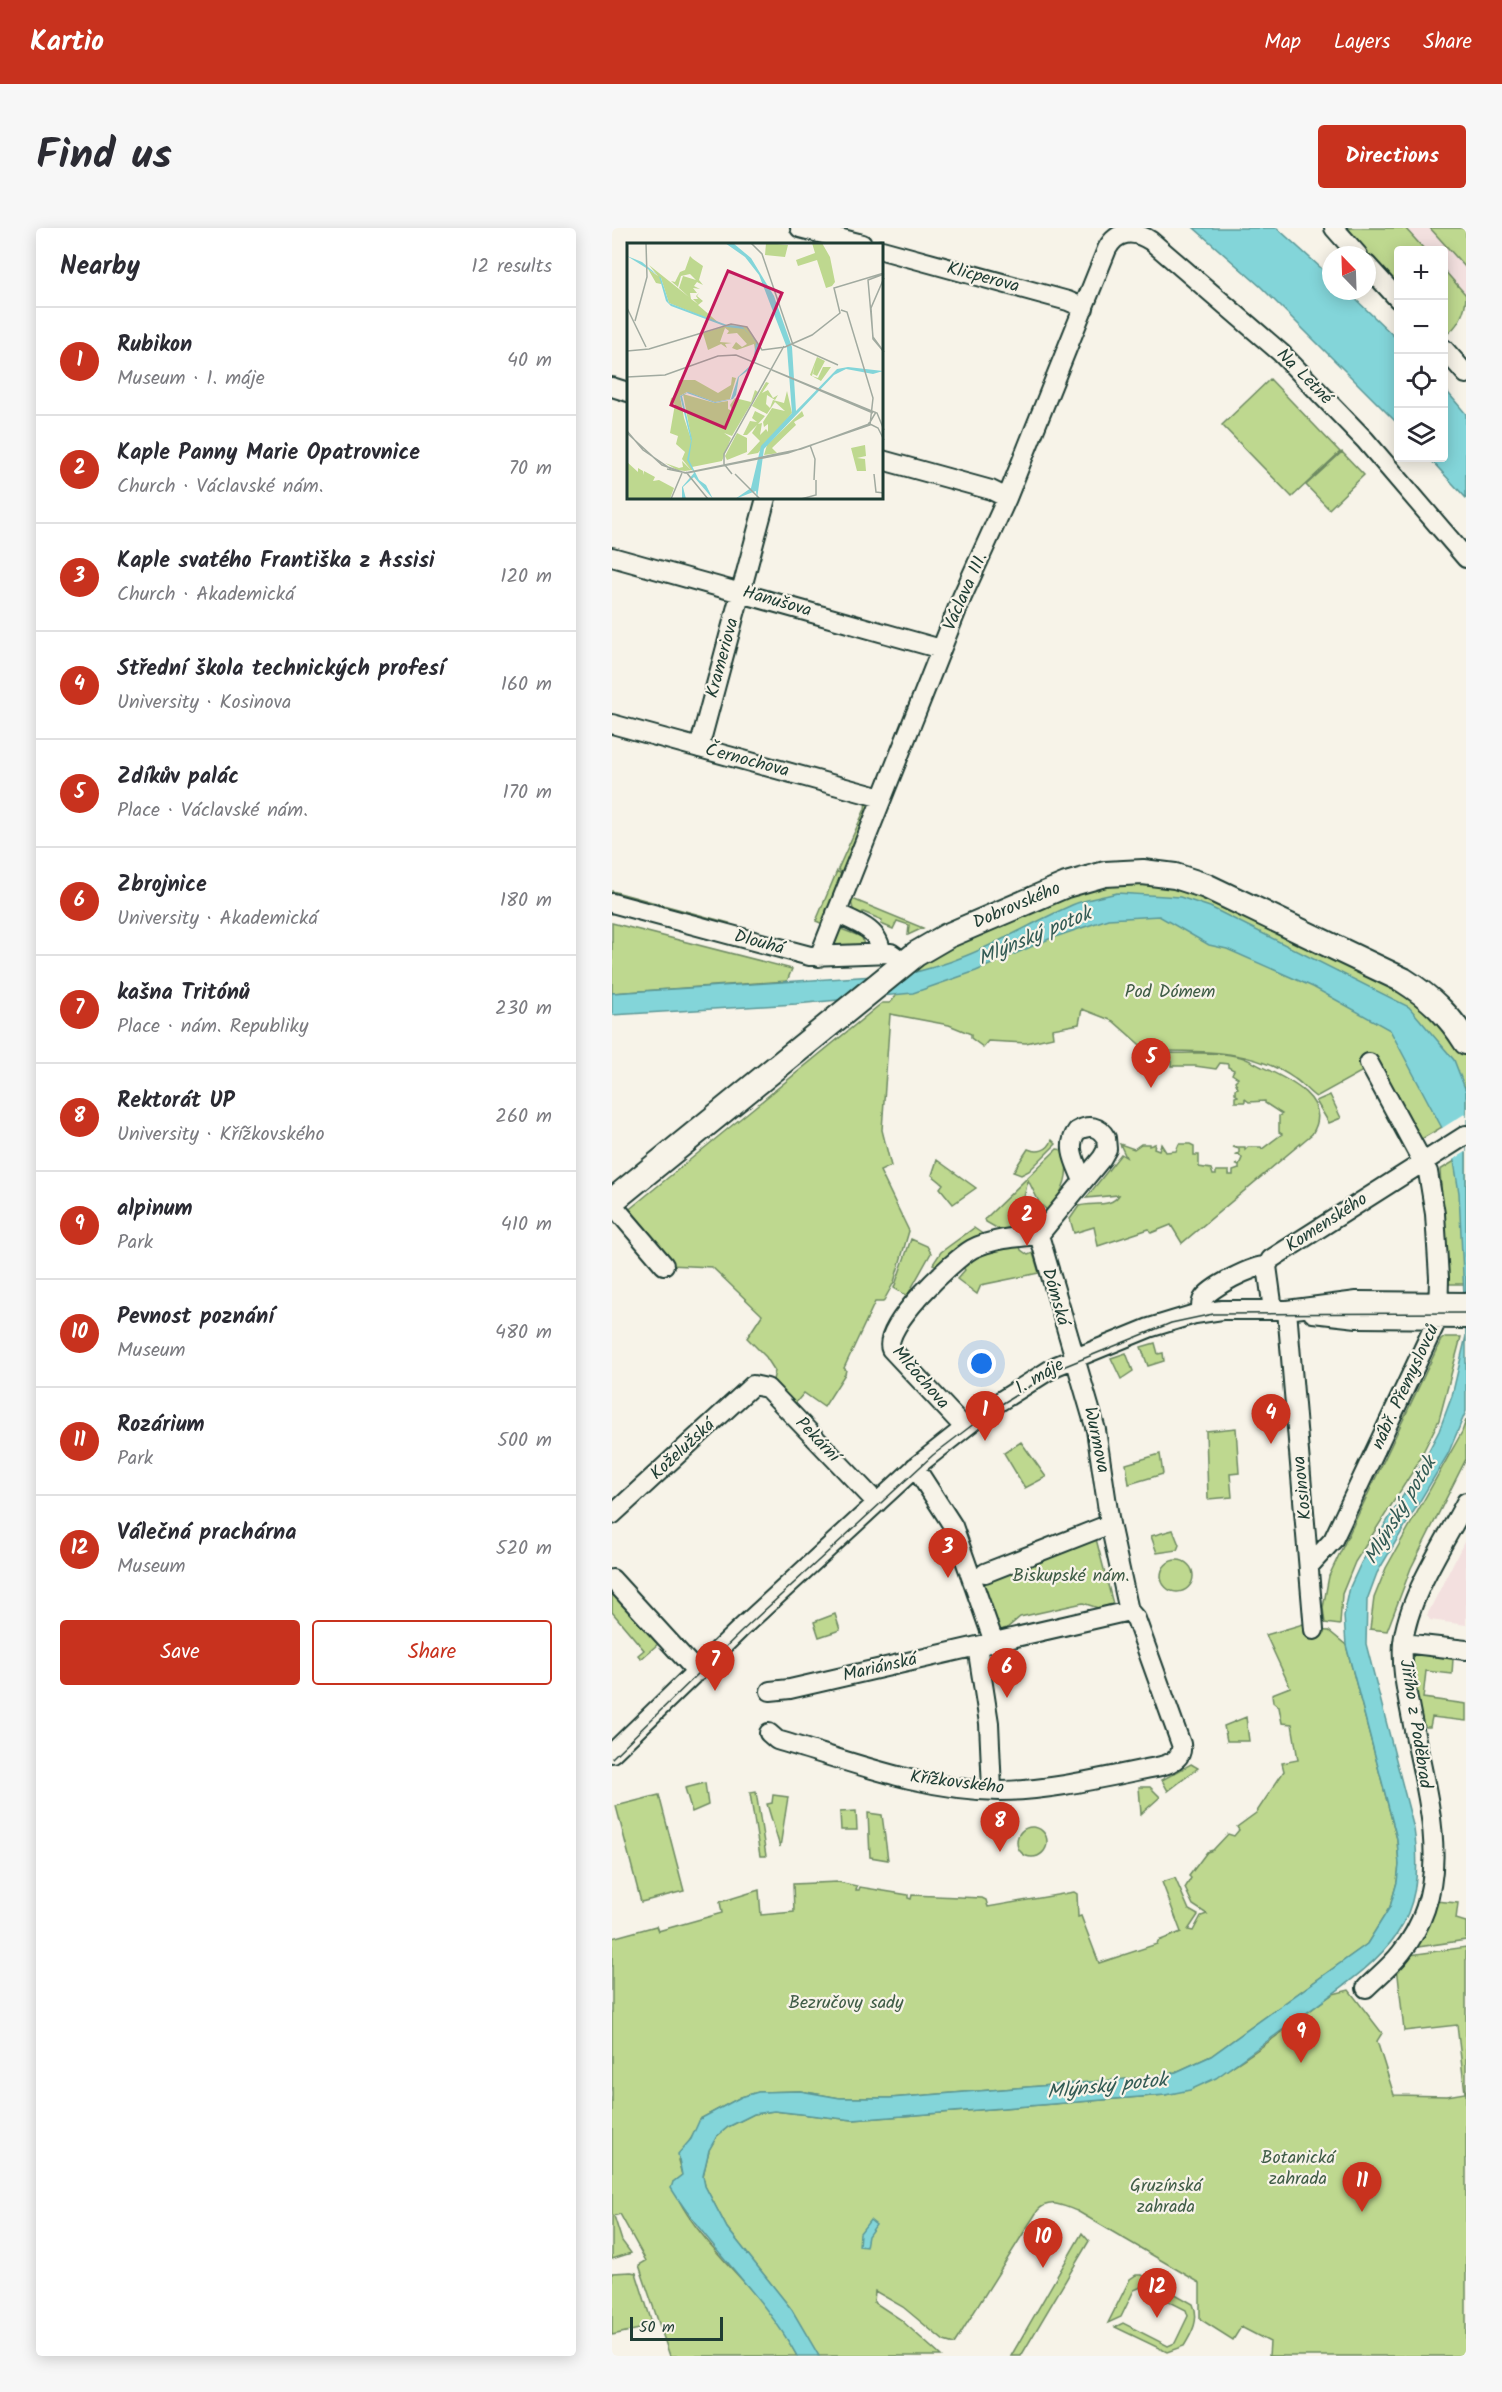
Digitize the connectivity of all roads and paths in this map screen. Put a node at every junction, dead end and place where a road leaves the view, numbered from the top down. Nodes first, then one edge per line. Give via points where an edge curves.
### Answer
1 (800, 228) edge
2 (1334, 228) edge
3 (1121, 231) edge
4 (836, 237) edge
5 (858, 243) edge
6 (1350, 246) edge
7 (884, 251) edge
8 (1376, 274) edge
9 (1394, 294) edge
10 (1084, 308) junction
11 (1448, 354) edge
12 (1466, 374) edge
13 (612, 387) edge
14 (627, 392) edge
15 (884, 461) edge
16 (1007, 498) junction
17 (765, 500) edge
18 (612, 557) edge
19 (1466, 558) edge
20 (740, 591) junction
21 (941, 649) junction
22 (612, 724) edge
23 (699, 748) junction
24 (882, 798) junction
25 (612, 903) edge
26 (836, 913) junction
27 (881, 953) junction
28 (819, 957) junction
29 (898, 969) junction
30 (1466, 1042) edge
31 (1369, 1063) dead end
32 (1466, 1135) edge
33 (1424, 1161) junction
34 (1083, 1181) dead end
35 (612, 1203) edge
36 (1039, 1235) junction
37 (664, 1265) dead end
38 (1267, 1266) junction
39 (1466, 1302) edge
40 (1280, 1310) junction
41 (1442, 1310) junction
42 (1201, 1313) junction
43 (1466, 1318) edge
44 (1073, 1358) junction
45 (753, 1385) joint
46 (964, 1427) junction
47 (915, 1467) junction
48 (1466, 1502) edge
49 (877, 1503) junction
50 (612, 1515) edge
51 (1110, 1524) junction
52 (1310, 1565) junction
53 (985, 1573) dead end
54 (612, 1579) edge
55 (1129, 1611) junction
56 (1314, 1630) dead end
57 (1403, 1643) junction
58 (986, 1644) junction
59 (1466, 1650) edge
60 (692, 1677) junction
61 (777, 1690) dead end
62 (769, 1733) dead end
63 (612, 1753) edge
64 (993, 1790) junction
65 (1366, 1988) dead end

1 - 4 street
2 - 6 street
3 - 10 street, Václava III. via 1111,242
3 - 19 street, Na Letné via 1138,233 1151,241 1281,353 1372,448
4 - 5 street
7 - 10 street, Klicperova
8 - 9 street
10 - 16 street, Václava III.
11 - 12 street
13 - 14 street
15 - 16 street
16 - 21 street, Václava III.
17 - 20 street, Krameriova
18 - 20 street, Hanušova
20 - 21 street, Hanušova
20 - 23 street, Krameriova
21 - 24 street, Václava III.
22 - 23 street, Černochova
23 - 24 street, Černochova
24 - 26 street, Václava III.
25 - 28 street, Dlouhá
26 - 27 street via 876,936
26 - 28 street, Václava III.
27 - 28 street, Dlouhá
27 - 29 street, Dlouhá via 897,955
29 - 30 main road, Dobrovského via 946,936 1080,880 1119,872 1164,874 1206,886 1403,980 1444,1011
29 - 35 main road, Dobrovského
31 - 33 street, nábř. Přemyslovců
32 - 33 street, Komenského
33 - 38 street, Komenského via 1271,1259
33 - 41 street, nábř. Přemyslovců via 1435,1214
34 - 36 street
35 - 37 street
36 - 44 street, Dómská
36 - 46 street, Mlčochova via 972,1249 951,1264 917,1299 889,1340 894,1353
38 - 40 street, Kosinova
38 - 42 street, Komenského via 1252,1267 1206,1294
39 - 41 street, 1. máje
40 - 41 street, 1. máje via 1357,1318
40 - 42 street, 1. máje
40 - 52 street, Kosinova
41 - 43 street, 1. máje
41 - 52 street, nábř. Přemyslovců via 1333,1540
42 - 44 street, 1. máje via 1166,1322
44 - 46 street, 1. máje
44 - 51 street, Wurmova via 1096,1430
45 - 49 street, Pekární via 767,1388
45 - 50 street, Koželužská
46 - 47 street, 1. máje
47 - 49 street, 1. máje
47 - 58 street via 953,1526
48 - 57 street, Jiřího z Poděbrad via 1410,1611
49 - 60 street, 1. máje
51 - 53 street
51 - 55 street
52 - 56 street, Kosinova
54 - 60 street
55 - 58 street
55 - 64 street, Křížkovského via 1136,1619 1181,1744 1175,1761 1061,1784
57 - 59 street
57 - 65 street, Jiřího z Poděbrad via 1406,1688 1431,1814 1433,1886 1426,1910 1401,1953
58 - 61 street, Mariánská
58 - 64 street
60 - 63 street, 1. máje
62 - 64 street, Křížkovského via 777,1740 866,1769

